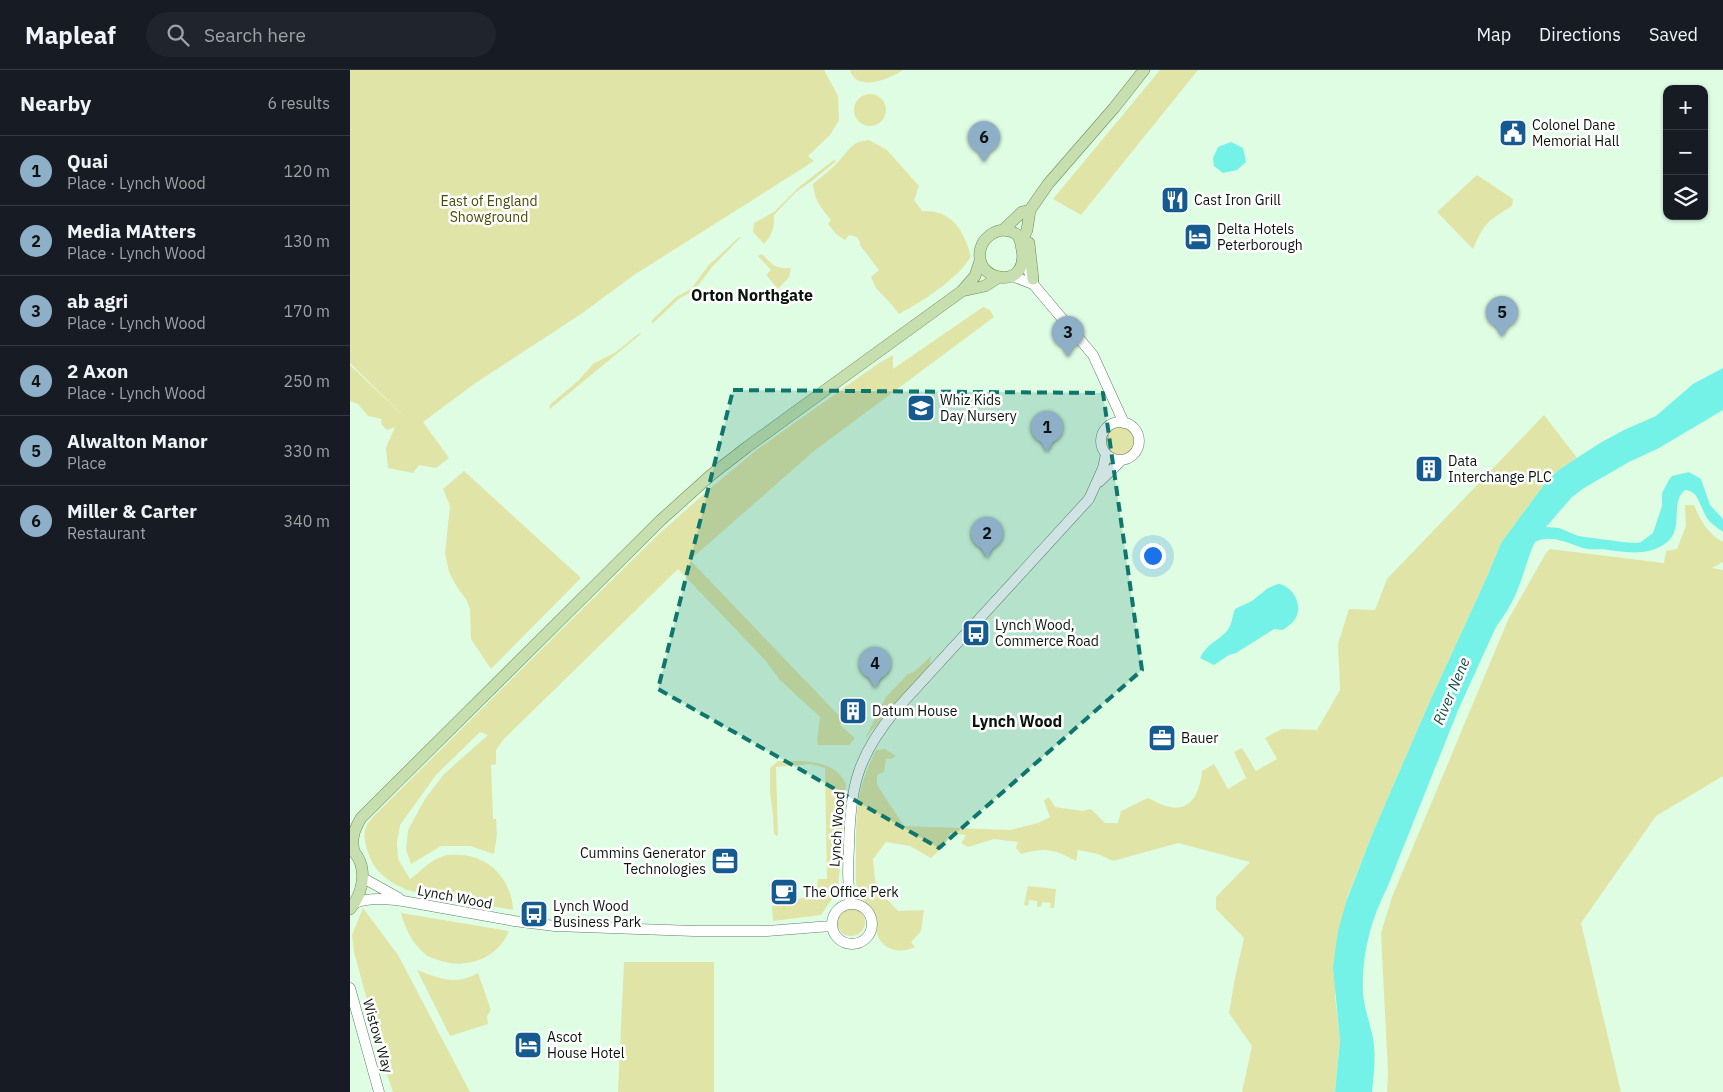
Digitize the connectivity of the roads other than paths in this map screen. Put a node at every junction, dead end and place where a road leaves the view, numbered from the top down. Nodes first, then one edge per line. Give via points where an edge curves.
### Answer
1 (1144, 70) edge
2 (1030, 210) junction
3 (1003, 230) junction
4 (1028, 230) junction
5 (1021, 244) junction
6 (980, 261) junction
7 (1023, 263) junction
8 (1012, 276) junction
9 (999, 277) junction
10 (1033, 281) junction
11 (962, 292) junction
12 (1119, 423) junction
13 (1106, 454) junction
14 (1122, 460) junction
15 (1097, 484) junction
16 (361, 818) junction
17 (350, 824) edge
18 (352, 850) edge
19 (363, 878) junction
20 (403, 901) junction
21 (850, 904) junction
22 (353, 906) edge
23 (831, 926) junction
24 (350, 988) edge
25 (379, 1092) edge

1 - 2 main road
2 - 3 main road via 1022,212
2 - 4 main road
3 - 5 main road via 1017,235
3 - 6 main road via 990,234 984,240
4 - 5 main road
4 - 10 main road
5 - 7 main road
6 - 9 main road via 991,274
6 - 11 main road via 975,276
7 - 8 main road via 1020,271
7 - 10 street
8 - 9 main road
8 - 10 street
9 - 11 main road via 985,286
10 - 12 street via 1093,355 1104,375
11 - 16 main road via 711,475 661,520
12 - 13 street via 1108,427 1102,437
12 - 14 street via 1134,429 1139,443 1134,454
13 - 14 street
13 - 15 street, Lynch Wood
14 - 15 street, Lynch Wood
15 - 21 street, Lynch Wood via 1089,499 895,711 872,741 860,766 850,815 847,885
16 - 17 main road
16 - 18 main road via 354,829
18 - 19 main road
19 - 20 street, Lynch Wood
19 - 22 main road
20 - 22 street, Lynch Wood via 362,900
20 - 23 street, Lynch Wood via 555,926 767,931
21 - 23 street via 838,909
21 - 23 street via 862,906 869,914 872,924 868,935 856,944 846,943 838,939
24 - 25 street, Wistow Way

